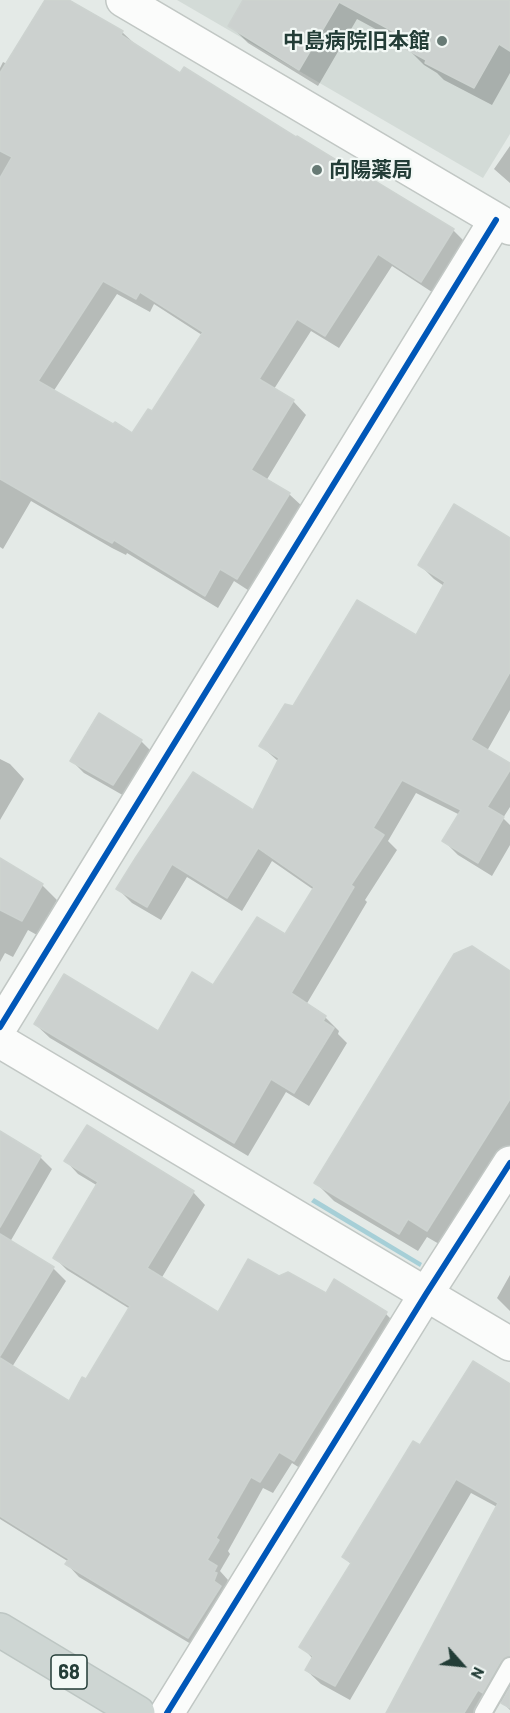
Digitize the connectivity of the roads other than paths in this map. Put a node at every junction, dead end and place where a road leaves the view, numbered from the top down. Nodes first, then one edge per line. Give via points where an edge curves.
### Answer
1 (123, 0) edge
2 (503, 224) edge
3 (0, 1027) edge
4 (0, 1041) edge
5 (510, 1163) edge
6 (426, 1294) junction
7 (510, 1344) edge
8 (0, 1630) edge
9 (510, 1666) edge
10 (138, 1713) edge
11 (167, 1713) edge
12 (483, 1713) edge

1 - 2 street
2 - 3 street
4 - 6 street
5 - 6 street
6 - 7 street
6 - 11 street
8 - 10 main road, 68
9 - 12 lane

